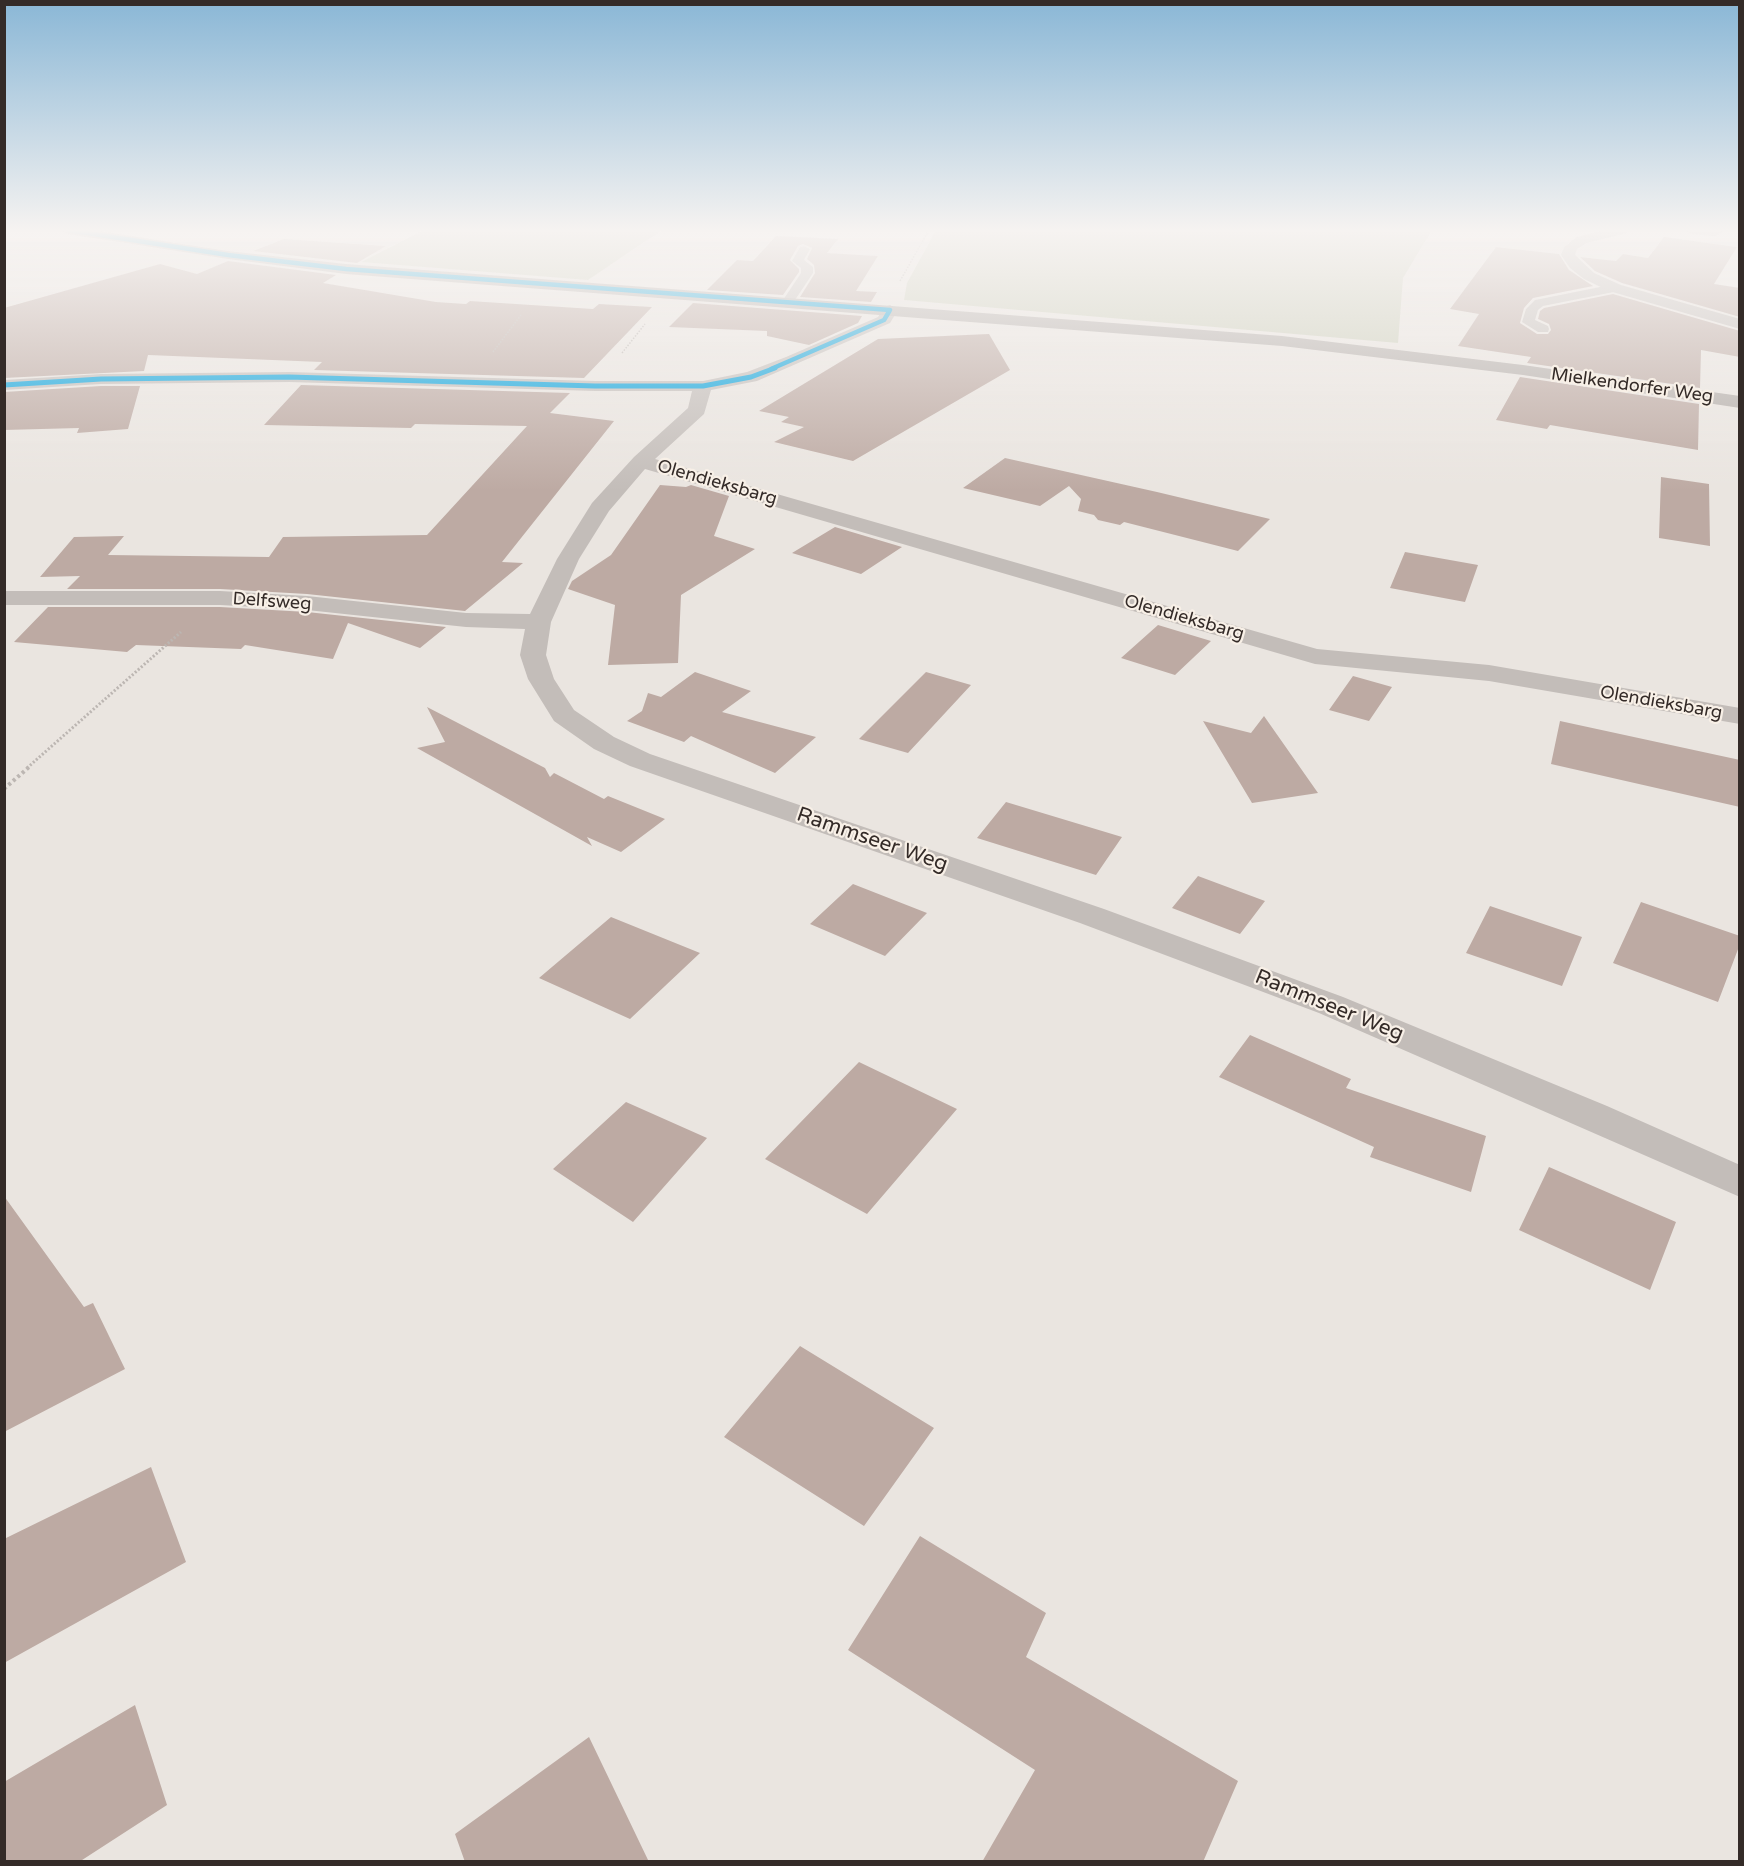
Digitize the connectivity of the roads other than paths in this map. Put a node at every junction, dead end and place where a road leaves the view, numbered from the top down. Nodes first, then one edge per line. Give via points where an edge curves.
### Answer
1 (886, 317) edge
2 (980, 317) edge
3 (1530, 317) edge
4 (1716, 317) edge
5 (1740, 324) edge
6 (1543, 329) dead end
7 (4, 385) edge
8 (704, 386) junction
9 (1740, 402) edge
10 (641, 461) junction
11 (4, 598) edge
12 (539, 622) junction
13 (1740, 716) edge
14 (1740, 1182) edge

1 - 8 street via 751,377
2 - 9 street, Mielkendorfer Weg via 1282,341 1523,370
3 - 6 lane via 1528,322
4 - 5 street
7 - 8 street via 101,379 277,377
8 - 10 street, Rammseer Weg via 697,410
10 - 12 street, Rammseer Weg via 600,507 568,559
10 - 13 street, Olendieksbarg via 1315,656 1489,673
11 - 12 street, Delfsweg via 220,598 466,620
12 - 14 street, Rammseer Weg via 533,655 541,679 564,715 614,748 1092,916 1331,1005

